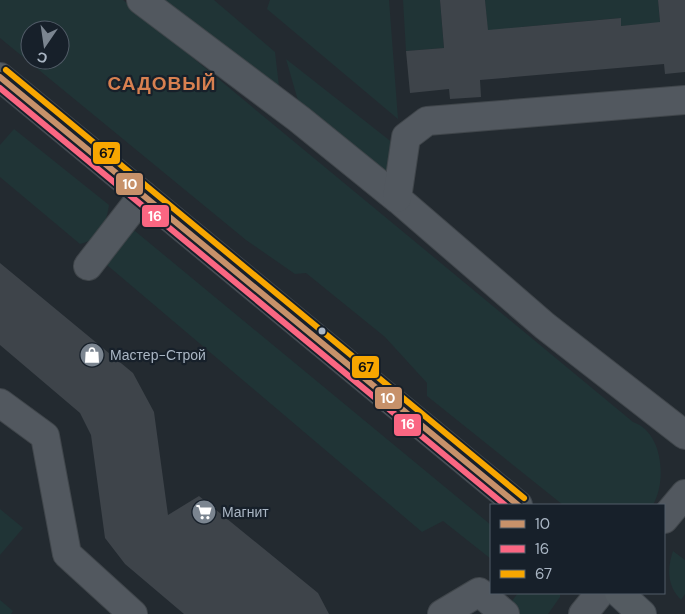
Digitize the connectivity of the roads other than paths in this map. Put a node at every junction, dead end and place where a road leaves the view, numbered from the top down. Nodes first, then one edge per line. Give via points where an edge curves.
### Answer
1 (141, 0) edge
2 (0, 78) edge
3 (685, 100) edge
4 (143, 195) junction
5 (397, 198) junction
6 (88, 266) dead end
7 (0, 403) edge
8 (685, 435) edge
9 (685, 494) edge
10 (517, 504) edge
11 (665, 518) edge
12 (599, 594) edge
13 (621, 594) edge
14 (133, 614) edge
15 (442, 614) edge
16 (504, 614) edge
17 (583, 614) edge
18 (642, 614) edge

1 - 5 street via 299,119
2 - 4 main road
3 - 5 street via 427,122 406,137
4 - 6 street
4 - 10 main road
5 - 8 street via 544,326
7 - 14 street via 45,436 67,554
9 - 11 street
12 - 17 street
13 - 18 main road
15 - 16 street via 479,592

